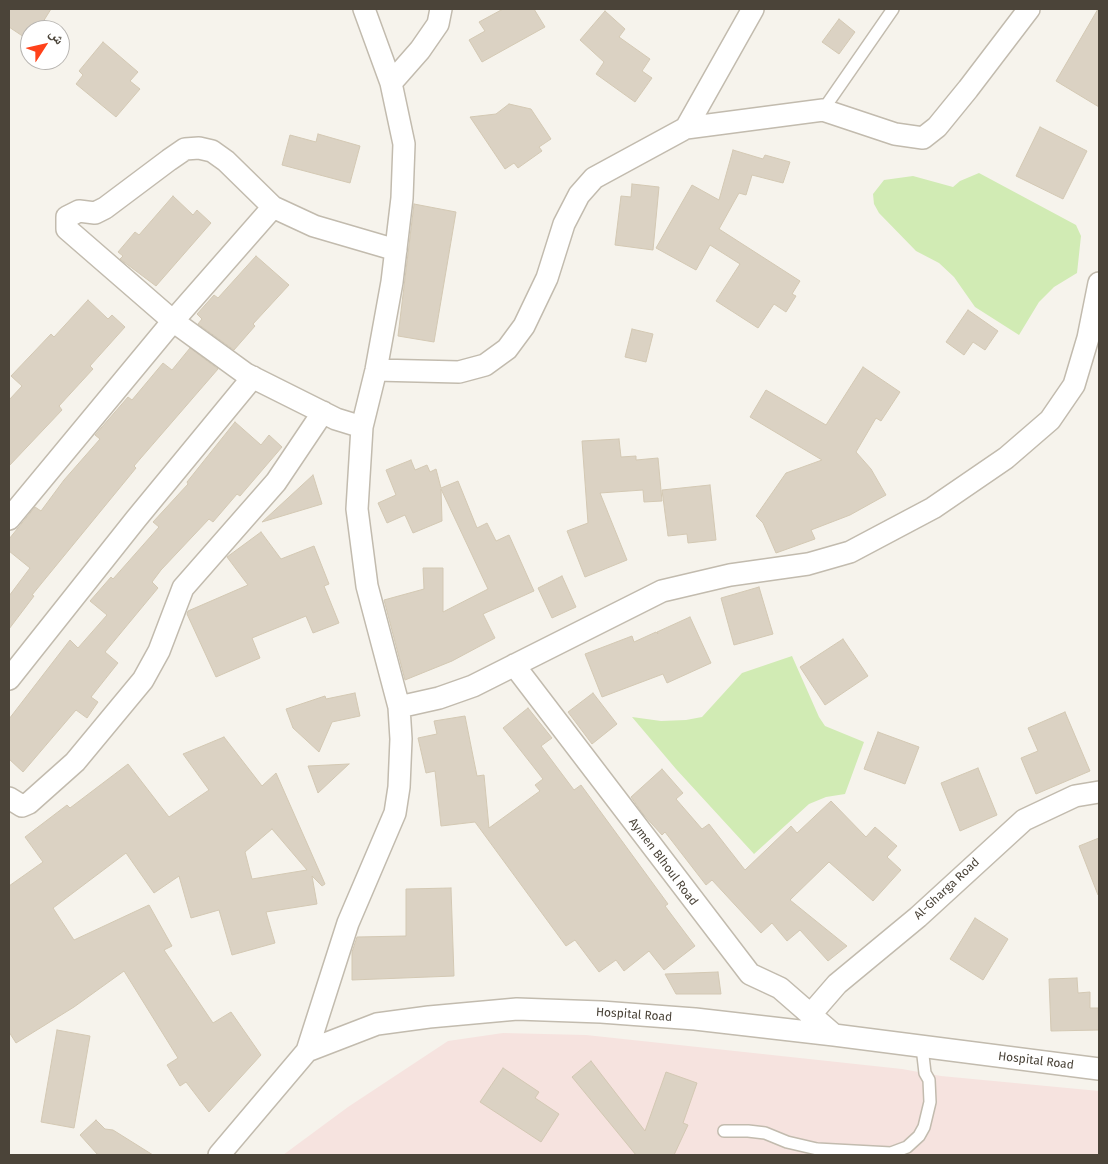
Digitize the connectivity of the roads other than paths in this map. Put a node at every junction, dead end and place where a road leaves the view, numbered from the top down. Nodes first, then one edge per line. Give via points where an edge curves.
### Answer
1 (364, 9) edge
2 (441, 9) edge
3 (753, 9) edge
4 (893, 9) edge
5 (1029, 9) edge
6 (391, 83) junction
7 (824, 110) junction
8 (686, 128) junction
9 (273, 207) junction
10 (396, 250) junction
11 (1099, 283) edge
12 (173, 321) junction
13 (376, 370) junction
14 (253, 377) junction
15 (323, 412) junction
16 (362, 427) junction
17 (9, 518) edge
18 (514, 665) junction
19 (9, 680) edge
20 (398, 707) junction
21 (1099, 792) edge
22 (9, 798) edge
23 (811, 1014) junction
24 (834, 1035) junction
25 (922, 1047) junction
26 (307, 1052) junction
27 (1099, 1069) edge
28 (724, 1132) dead end
29 (219, 1155) edge

1 - 6 street
2 - 6 street via 438,24
3 - 8 street
4 - 7 lane
5 - 7 street via 968,89 937,126 922,138 895,134
6 - 10 street via 404,144
7 - 8 street
8 - 13 street via 594,178 579,195 564,224 532,310 507,349 485,364 459,372
9 - 10 street via 314,226
9 - 12 street
9 - 12 street via 226,161 212,151 199,148 185,149 105,208 95,212 79,211 67,217 67,229
10 - 13 street
11 - 18 street via 1074,385 1050,420 1006,458 933,508 850,552 808,564 730,575 662,591
12 - 14 street
12 - 17 street
13 - 16 street
14 - 15 street
14 - 19 street
15 - 16 street
15 - 22 street via 276,482 183,588 143,680 74,762 29,803 22,806
16 - 20 street via 357,509 367,586
18 - 20 street via 473,686
18 - 23 street, Aymen Blhoul Road via 750,974 780,988
20 - 26 street via 401,739 395,813 348,923
21 - 23 street, Al-Gharga Road via 1075,796 1024,820 918,917 837,984
23 - 24 street, Aymen Blhoul Road
24 - 25 street, Hospital Road
24 - 26 street, Hospital Road via 676,1018 517,1008 377,1024
25 - 27 street, Hospital Road
25 - 28 lane via 930,1102 924,1127 907,1147 891,1153 817,1149 765,1133 748,1130
26 - 29 street, Hospital Road

